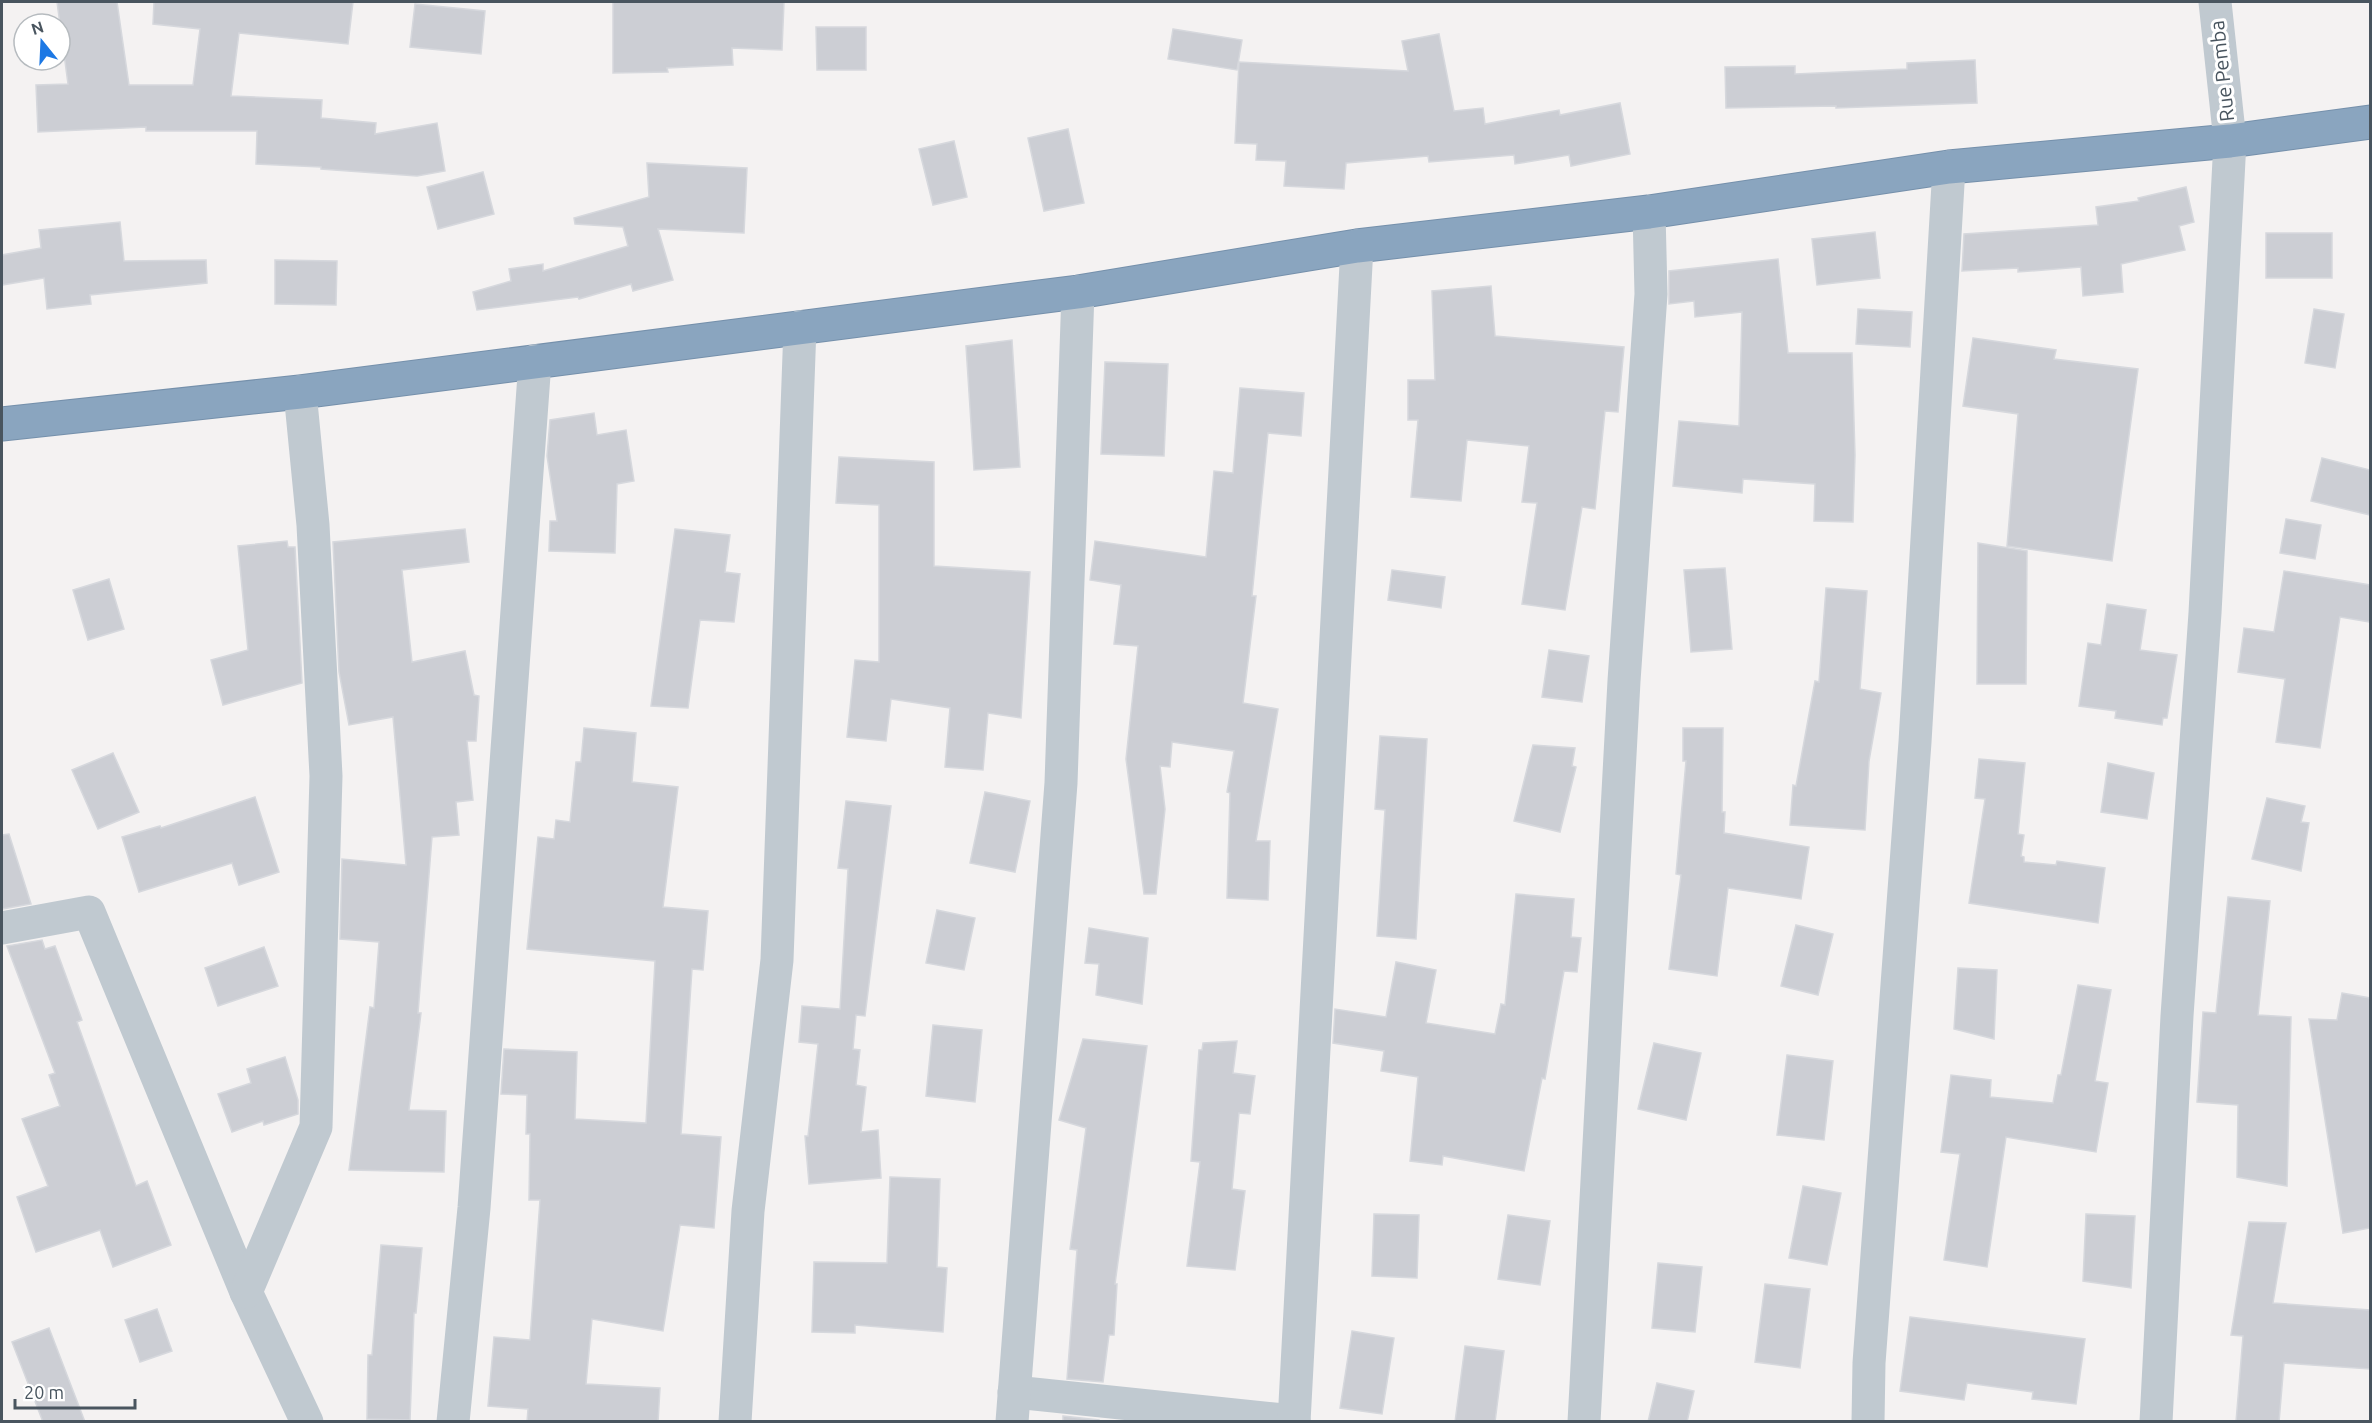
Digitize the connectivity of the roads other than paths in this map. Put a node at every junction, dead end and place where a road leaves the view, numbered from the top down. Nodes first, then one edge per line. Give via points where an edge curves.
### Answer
1 (2215, 2) edge
2 (2370, 122) edge
3 (2230, 141) junction
4 (1949, 167) junction
5 (1648, 212) junction
6 (1357, 246) junction
7 (1078, 292) junction
8 (800, 327) junction
9 (535, 361) junction
10 (300, 392) junction
11 (2, 424) edge
12 (2, 928) edge
13 (246, 1292) junction
14 (1013, 1407) edge
15 (1294, 1421) edge
16 (307, 1422) edge
17 (453, 1422) edge
18 (735, 1422) edge
19 (1584, 1422) edge
20 (1868, 1422) edge
21 (2156, 1422) edge

1 - 3 street, Rue Pemba
2 - 3 highway
3 - 4 highway
3 - 21 street, Rue Pemba
4 - 5 highway
4 - 20 street via 1915,742 1869,1363
5 - 6 highway
5 - 19 street via 1651,294 1623,693
6 - 7 highway
6 - 15 street
7 - 8 highway
7 - 14 street via 1061,783
8 - 9 highway
8 - 18 street via 777,960 748,1211
9 - 10 highway
9 - 17 street via 482,1112
10 - 11 highway
10 - 13 street via 313,525 326,776 316,1126
12 - 13 street via 89,912
13 - 16 street
14 - 15 street

